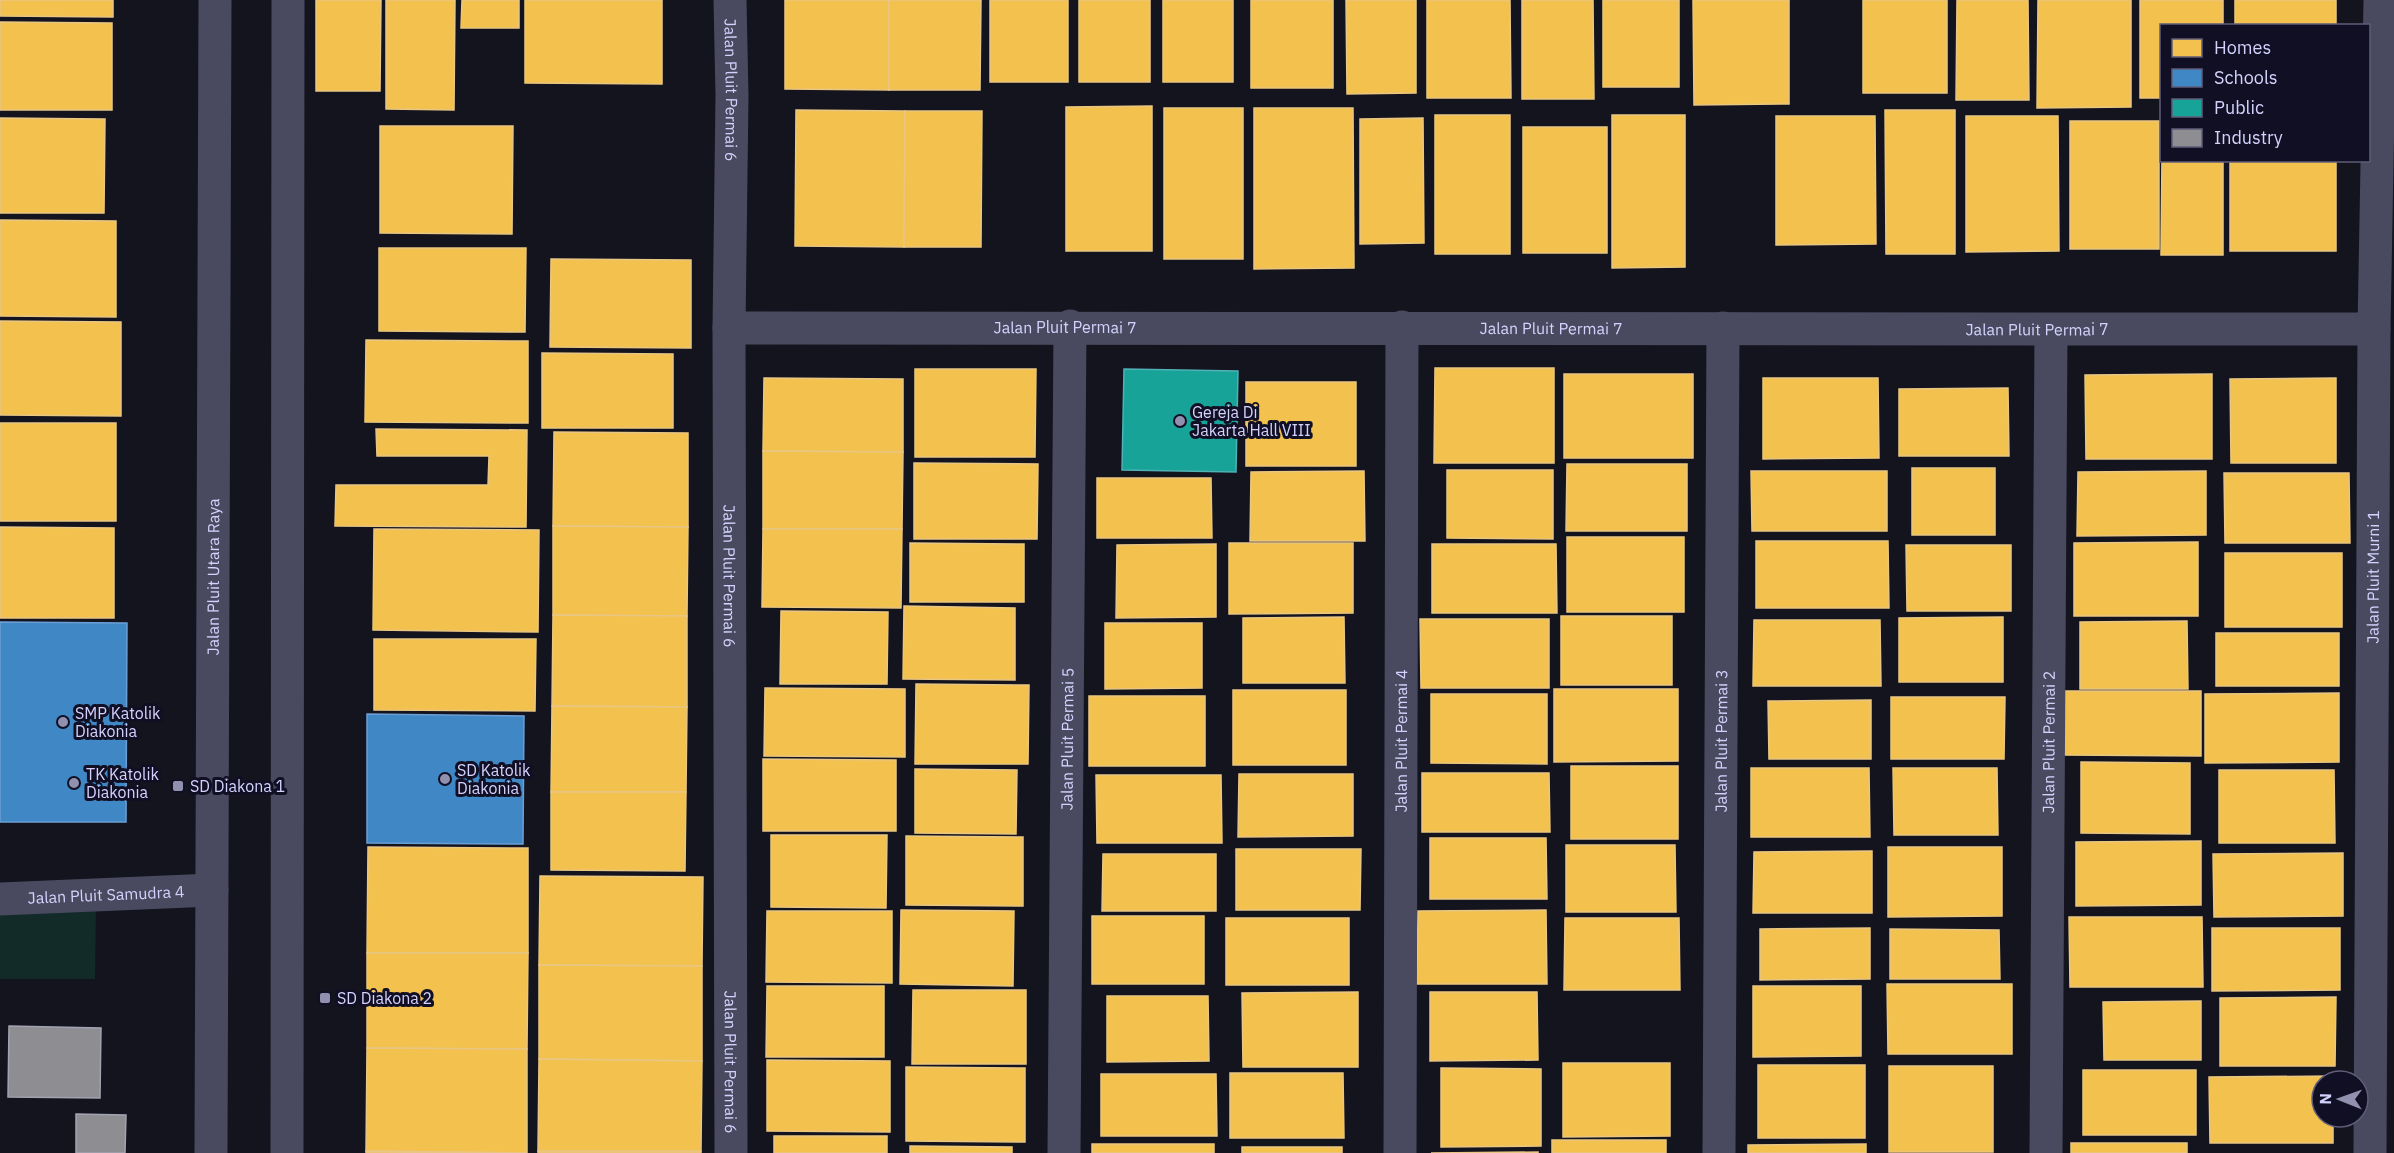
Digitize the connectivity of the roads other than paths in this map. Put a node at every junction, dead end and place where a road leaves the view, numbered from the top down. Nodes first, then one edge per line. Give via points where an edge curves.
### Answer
1 (216, 0) edge
2 (288, 0) edge
3 (730, 0) edge
4 (2380, 0) edge
5 (1070, 326) junction
6 (1402, 327) junction
7 (729, 328) junction
8 (1723, 328) junction
9 (2374, 329) junction
10 (2051, 330) junction
11 (212, 890) junction
12 (0, 898) edge
13 (211, 1153) edge
14 (287, 1153) edge
15 (732, 1153) edge
16 (1064, 1153) edge
17 (1400, 1153) edge
18 (1719, 1153) edge
19 (2046, 1153) edge
20 (2370, 1153) edge

1 - 11 street, Jalan Pluit Utara Raya
2 - 14 street
3 - 7 street, Jalan Pluit Permai 6
4 - 9 street, Jalan Pluit Murni 1
5 - 6 street, Jalan Pluit Permai 7
5 - 7 street, Jalan Pluit Permai 7
5 - 16 street, Jalan Pluit Permai 5
6 - 8 street, Jalan Pluit Permai 7
6 - 17 street, Jalan Pluit Permai 4
7 - 15 street, Jalan Pluit Permai 6
8 - 10 street, Jalan Pluit Permai 7
8 - 18 street, Jalan Pluit Permai 3
9 - 10 street, Jalan Pluit Permai 7
9 - 20 street, Jalan Pluit Murni 1
10 - 19 street, Jalan Pluit Permai 2
11 - 12 street, Jalan Pluit Samudra 4
11 - 13 street, Jalan Pluit Utara Raya

